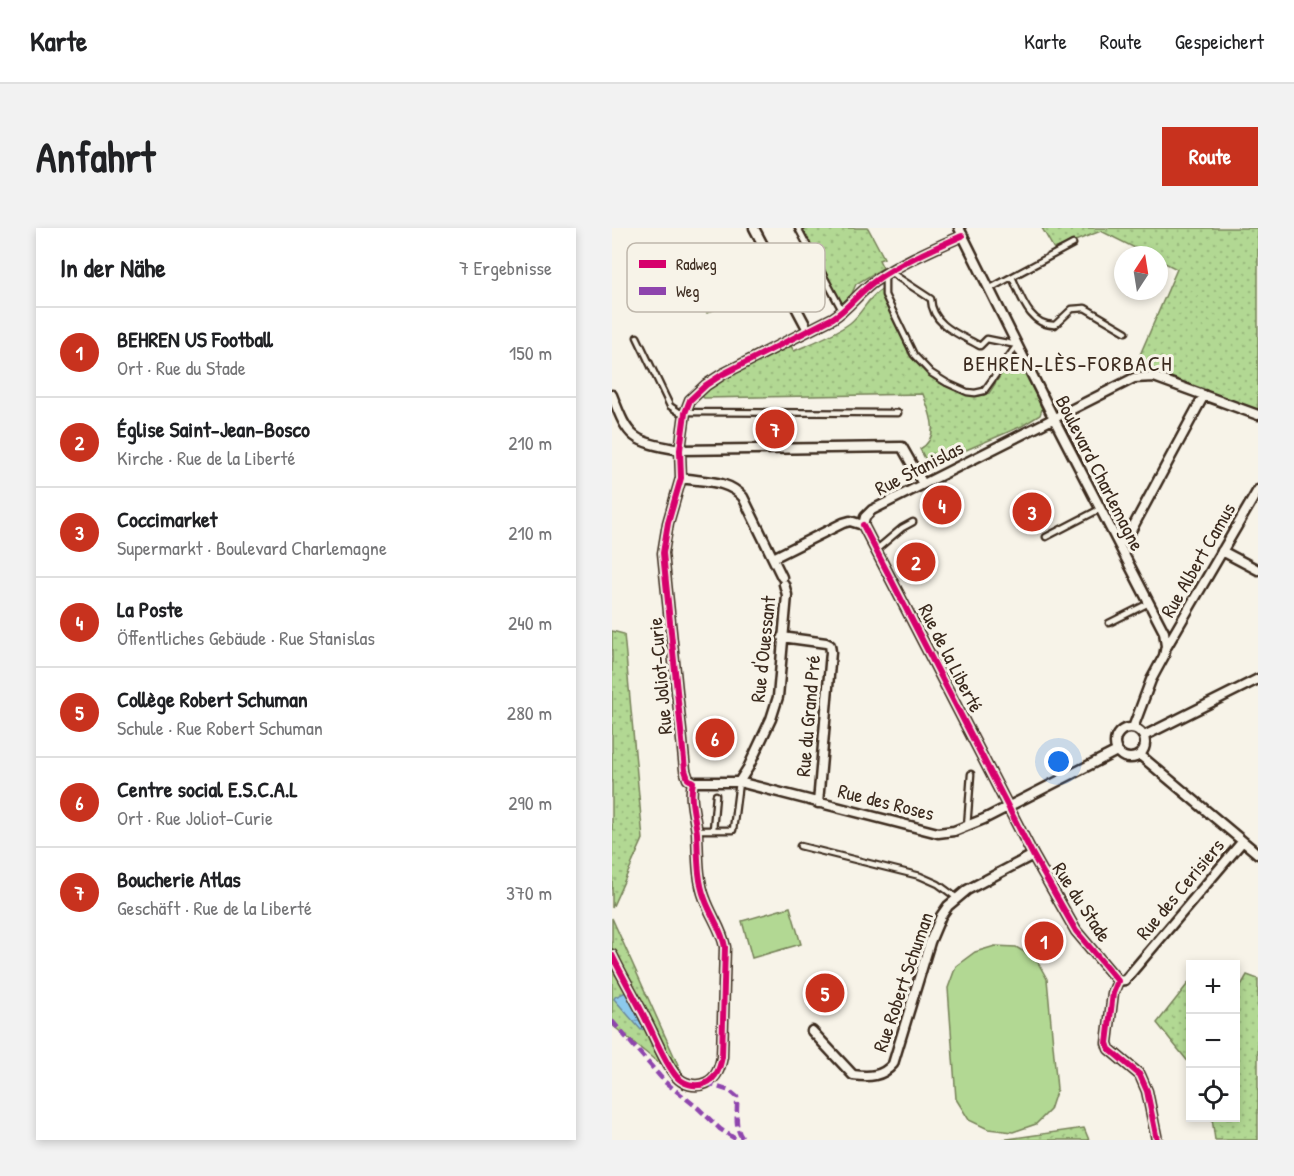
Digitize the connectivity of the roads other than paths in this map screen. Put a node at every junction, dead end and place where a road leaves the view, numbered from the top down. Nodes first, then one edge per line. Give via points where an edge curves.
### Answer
1 (754, 228) edge
2 (798, 228) edge
3 (960, 232) edge
4 (762, 243) edge
5 (806, 243) edge
6 (1073, 244) dead end
7 (887, 274) junction
8 (1012, 277) junction
9 (825, 278) edge
10 (989, 289) junction
11 (798, 312) edge
12 (843, 312) junction
13 (808, 330) junction
14 (1126, 332) dead end
15 (637, 337) dead end
16 (1017, 345) junction
17 (612, 395) edge
18 (1204, 395) junction
19 (685, 413) junction
20 (898, 413) dead end
21 (1258, 415) edge
22 (1053, 419) junction
23 (680, 450) junction
24 (681, 478) junction
25 (923, 484) junction
26 (1258, 490) edge
27 (1100, 509) junction
28 (913, 522) dead end
29 (863, 525) junction
30 (1046, 537) dead end
31 (1119, 544) junction
32 (876, 550) junction
33 (1222, 551) junction
34 (773, 558) junction
35 (1258, 570) edge
36 (1149, 603) junction
37 (1109, 623) dead end
38 (782, 637) junction
39 (1166, 646) junction
40 (1257, 683) edge
41 (1133, 728) junction
42 (1144, 736) junction
43 (1117, 751) junction
44 (1140, 755) junction
45 (971, 774) dead end
46 (693, 782) junction
47 (739, 782) junction
48 (716, 795) dead end
49 (818, 803) junction
50 (1009, 807) junction
51 (967, 827) junction
52 (696, 830) junction
53 (712, 830) junction
54 (1242, 842) junction
55 (800, 846) dead end
56 (1258, 854) edge
57 (1033, 855) junction
58 (957, 898) junction
59 (612, 955) edge
60 (1118, 981) junction
61 (812, 1031) dead end
62 (1157, 1140) edge

1 - 4 street
2 - 5 lane
3 - 7 street
3 - 10 street, Boulevard Charlemagne
6 - 8 lane
7 - 12 street via 860,292
7 - 16 lane via 931,299 942,325 980,346 987,339
7 - 16 lane via 885,295 912,353 947,383 967,392 984,391
8 - 10 lane
8 - 14 lane via 1029,313 1040,323 1055,325 1072,309 1084,308
9 - 12 lane
10 - 16 street, Boulevard Charlemagne
11 - 13 street
12 - 13 street
13 - 19 street via 706,385 690,400
15 - 19 lane via 670,406
16 - 22 street, Boulevard Charlemagne
17 - 23 street via 630,433 649,443
18 - 21 street, Rue Stanislas
18 - 22 street, Rue Stanislas via 1141,376
18 - 31 street via 1127,538
19 - 20 lane
19 - 23 street, Rue Joliot-Curie
22 - 25 street, Rue Stanislas
22 - 27 street, Boulevard Charlemagne
23 - 24 street, Rue Joliot-Curie
23 - 25 street via 902,447
24 - 34 street, Rue d'Ouessant via 725,484 737,491
24 - 46 street, Rue Joliot-Curie via 663,553 685,770
25 - 29 street, Rue Stanislas via 872,510
26 - 33 street, Rue Albert Camus
27 - 30 lane
27 - 31 street, Boulevard Charlemagne
28 - 32 lane
29 - 32 street, Rue de la Liberté
29 - 34 street via 843,523
31 - 36 street, Boulevard Charlemagne
32 - 50 street, Rue de la Liberté
33 - 35 street
33 - 39 street, Rue Albert Camus
34 - 38 street, Rue d'Ouessant via 787,595
36 - 37 lane
36 - 39 street, Boulevard Charlemagne via 1164,632
38 - 47 street, Rue d'Ouessant via 778,697
38 - 49 street, Rue du Grand Pré via 830,645
39 - 41 street
40 - 42 street
41 - 42 street
41 - 43 street via 1126,728 1117,736
42 - 44 street via 1146,745
43 - 44 street via 1130,758
43 - 50 street, Rue des Roses
44 - 54 street
45 - 51 lane
46 - 47 street, Rue des Roses
46 - 52 street, Rue Joliot-Curie
47 - 49 street, Rue des Roses
47 - 53 lane via 733,830
48 - 53 lane
49 - 51 street, Rue des Roses via 938,832
50 - 51 street, Rue des Roses
50 - 57 street, Rue du Stade
52 - 53 lane
52 - 59 street, Rue Joliot-Curie via 704,898 725,947 722,1057 714,1077 706,1083 689,1085 676,1076
54 - 56 street
54 - 60 street, Rue des Cerisiers via 1125,980
55 - 58 lane via 920,876
57 - 58 street, Rue Robert Schuman
57 - 60 street, Rue du Stade via 1076,931
58 - 61 street, Rue Robert Schuman via 935,927 893,1064 887,1071 872,1077 853,1075
60 - 62 street via 1107,1042 1109,1049 1140,1075

